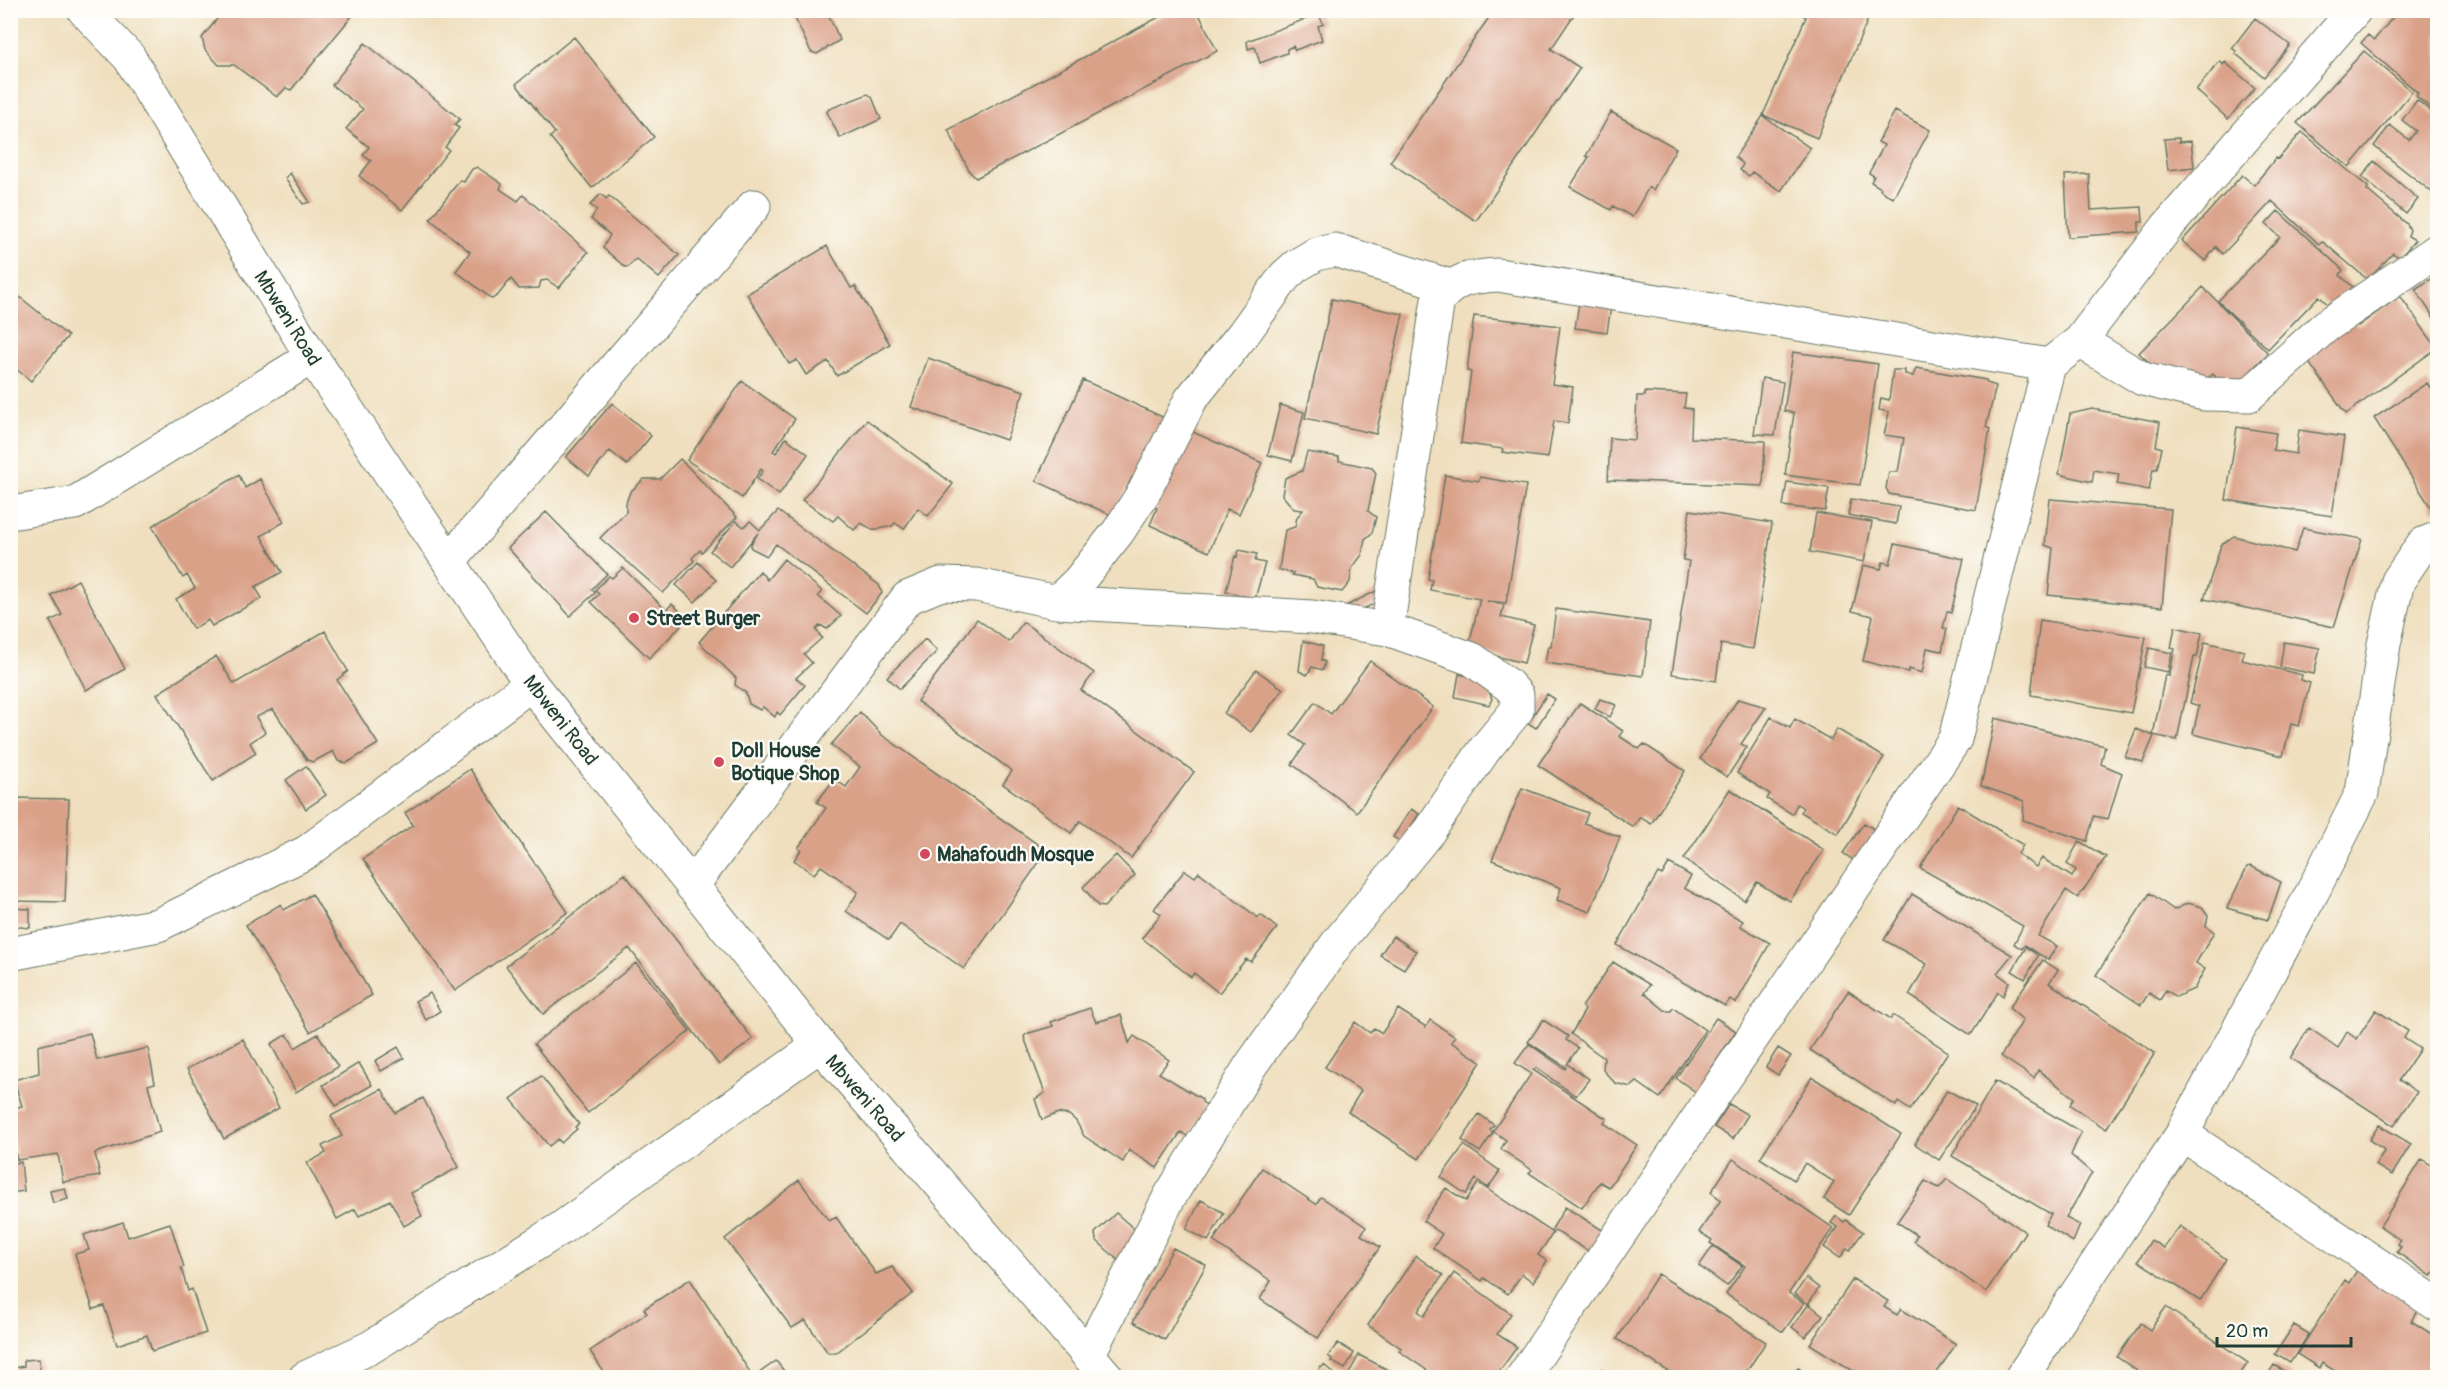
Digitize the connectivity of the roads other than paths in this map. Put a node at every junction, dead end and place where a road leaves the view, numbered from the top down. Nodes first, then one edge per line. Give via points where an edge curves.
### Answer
1 (84, 10) edge
2 (2355, 10) edge
3 (754, 206) dead end
4 (2438, 250) edge
5 (1450, 286) junction
6 (2080, 341) junction
7 (312, 357) junction
8 (2049, 365) junction
9 (10, 513) edge
10 (2438, 538) edge
11 (449, 561) junction
12 (1057, 602) junction
13 (1387, 629) junction
14 (531, 684) junction
15 (692, 886) junction
16 (10, 954) edge
17 (820, 1045) junction
18 (2182, 1134) junction
19 (2438, 1305) edge
20 (1098, 1366) edge
21 (305, 1377) edge
22 (1522, 1377) edge
23 (2021, 1377) edge

1 - 7 street, Mbweni Road via 129,57
2 - 6 street via 2167,227
3 - 11 street
4 - 6 street via 2326,326 2248,394 2204,394 2144,379
5 - 8 street via 1472,277 1498,275
5 - 12 street via 1335,250 1316,254 1296,266 1191,399 1144,492 1118,532
5 - 13 street via 1438,300 1433,323
6 - 8 street
7 - 9 street via 75,503
7 - 11 street, Mbweni Road
8 - 22 street via 1955,739
10 - 18 street via 2423,544 2398,581 2384,644 2362,793
11 - 14 street, Mbweni Road
12 - 13 street via 1311,617
12 - 15 street via 977,585 941,584 907,598
13 - 20 street via 1472,659 1517,695 1517,710 1429,831 1338,942 1251,1065 1170,1196
14 - 15 street, Mbweni Road
14 - 16 street via 307,852 158,925
15 - 17 street, Mbweni Road
17 - 20 street, Mbweni Road
17 - 21 street via 560,1229 371,1347
18 - 19 street
18 - 23 street

